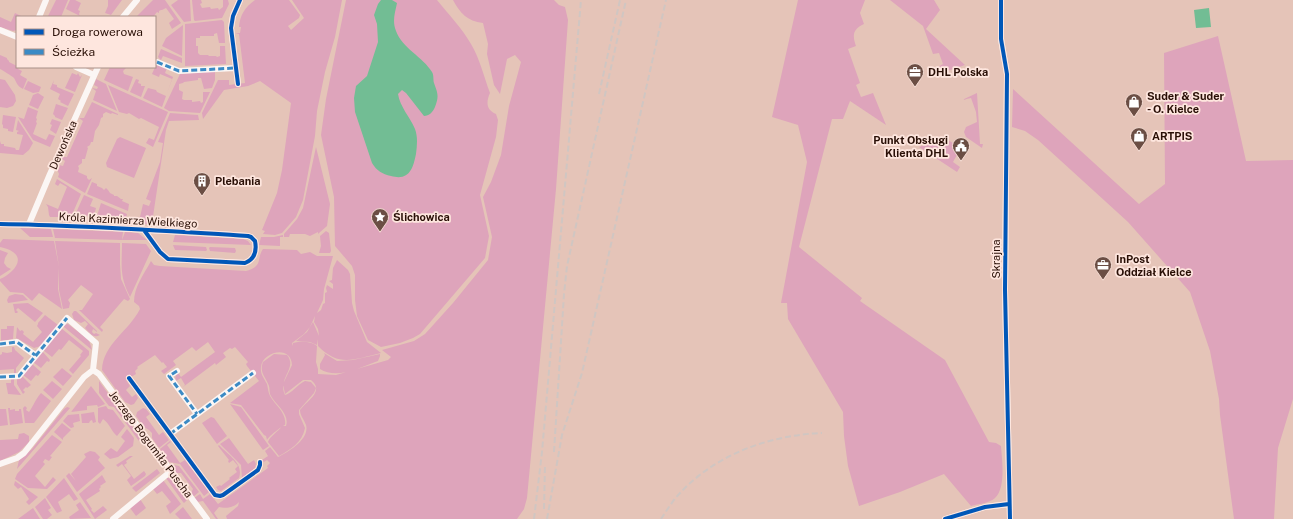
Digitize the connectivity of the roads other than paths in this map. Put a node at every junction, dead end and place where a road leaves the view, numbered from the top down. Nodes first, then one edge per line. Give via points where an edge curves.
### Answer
1 (46, 0) edge
2 (137, 0) edge
3 (240, 0) edge
4 (1001, 0) edge
5 (39, 16) edge
6 (124, 16) edge
7 (0, 30) edge
8 (16, 37) edge
9 (157, 62) dead end
10 (78, 68) edge
11 (98, 68) edge
12 (235, 68) junction
13 (94, 75) junction
14 (238, 84) dead end
15 (0, 224) edge
16 (29, 224) junction
17 (144, 230) junction
18 (0, 344) edge
19 (35, 355) junction
20 (93, 370) junction
21 (177, 371) dead end
22 (253, 373) dead end
23 (0, 377) edge
24 (129, 378) dead end
25 (197, 414) junction
26 (170, 434) junction
27 (260, 462) dead end
28 (0, 464) edge
29 (171, 471) junction
30 (1009, 504) junction
31 (112, 519) edge
32 (207, 519) edge
33 (945, 519) edge
34 (1010, 519) edge

1 - 5 street
2 - 6 street
3 - 12 street via 231,28
4 - 30 street, Skrajna via 1006,74 1005,274
7 - 8 street
9 - 12 street via 179,71
10 - 13 street
11 - 13 street, Dewońska
12 - 14 street
13 - 16 street, Dewońska
15 - 16 street, Króla Kazimierza Wielkiego
16 - 17 street, Króla Kazimierza Wielkiego
17 - 17 street, Króla Kazimierza Wielkiego via 168,259 245,263 253,258 256,244 248,236
18 - 19 street via 17,342
19 - 20 street via 67,318 96,343
19 - 23 street via 19,376
20 - 28 street via 84,377 24,453
20 - 29 street, Jerzego Bogumiła Puscha via 103,379
21 - 25 street via 169,376
22 - 25 street
24 - 26 street
25 - 26 street
26 - 27 street via 213,493 218,496 226,494 258,470
29 - 31 street
29 - 32 street, Jerzego Bogumiła Puscha
30 - 33 street via 985,507
30 - 34 street, Skrajna

